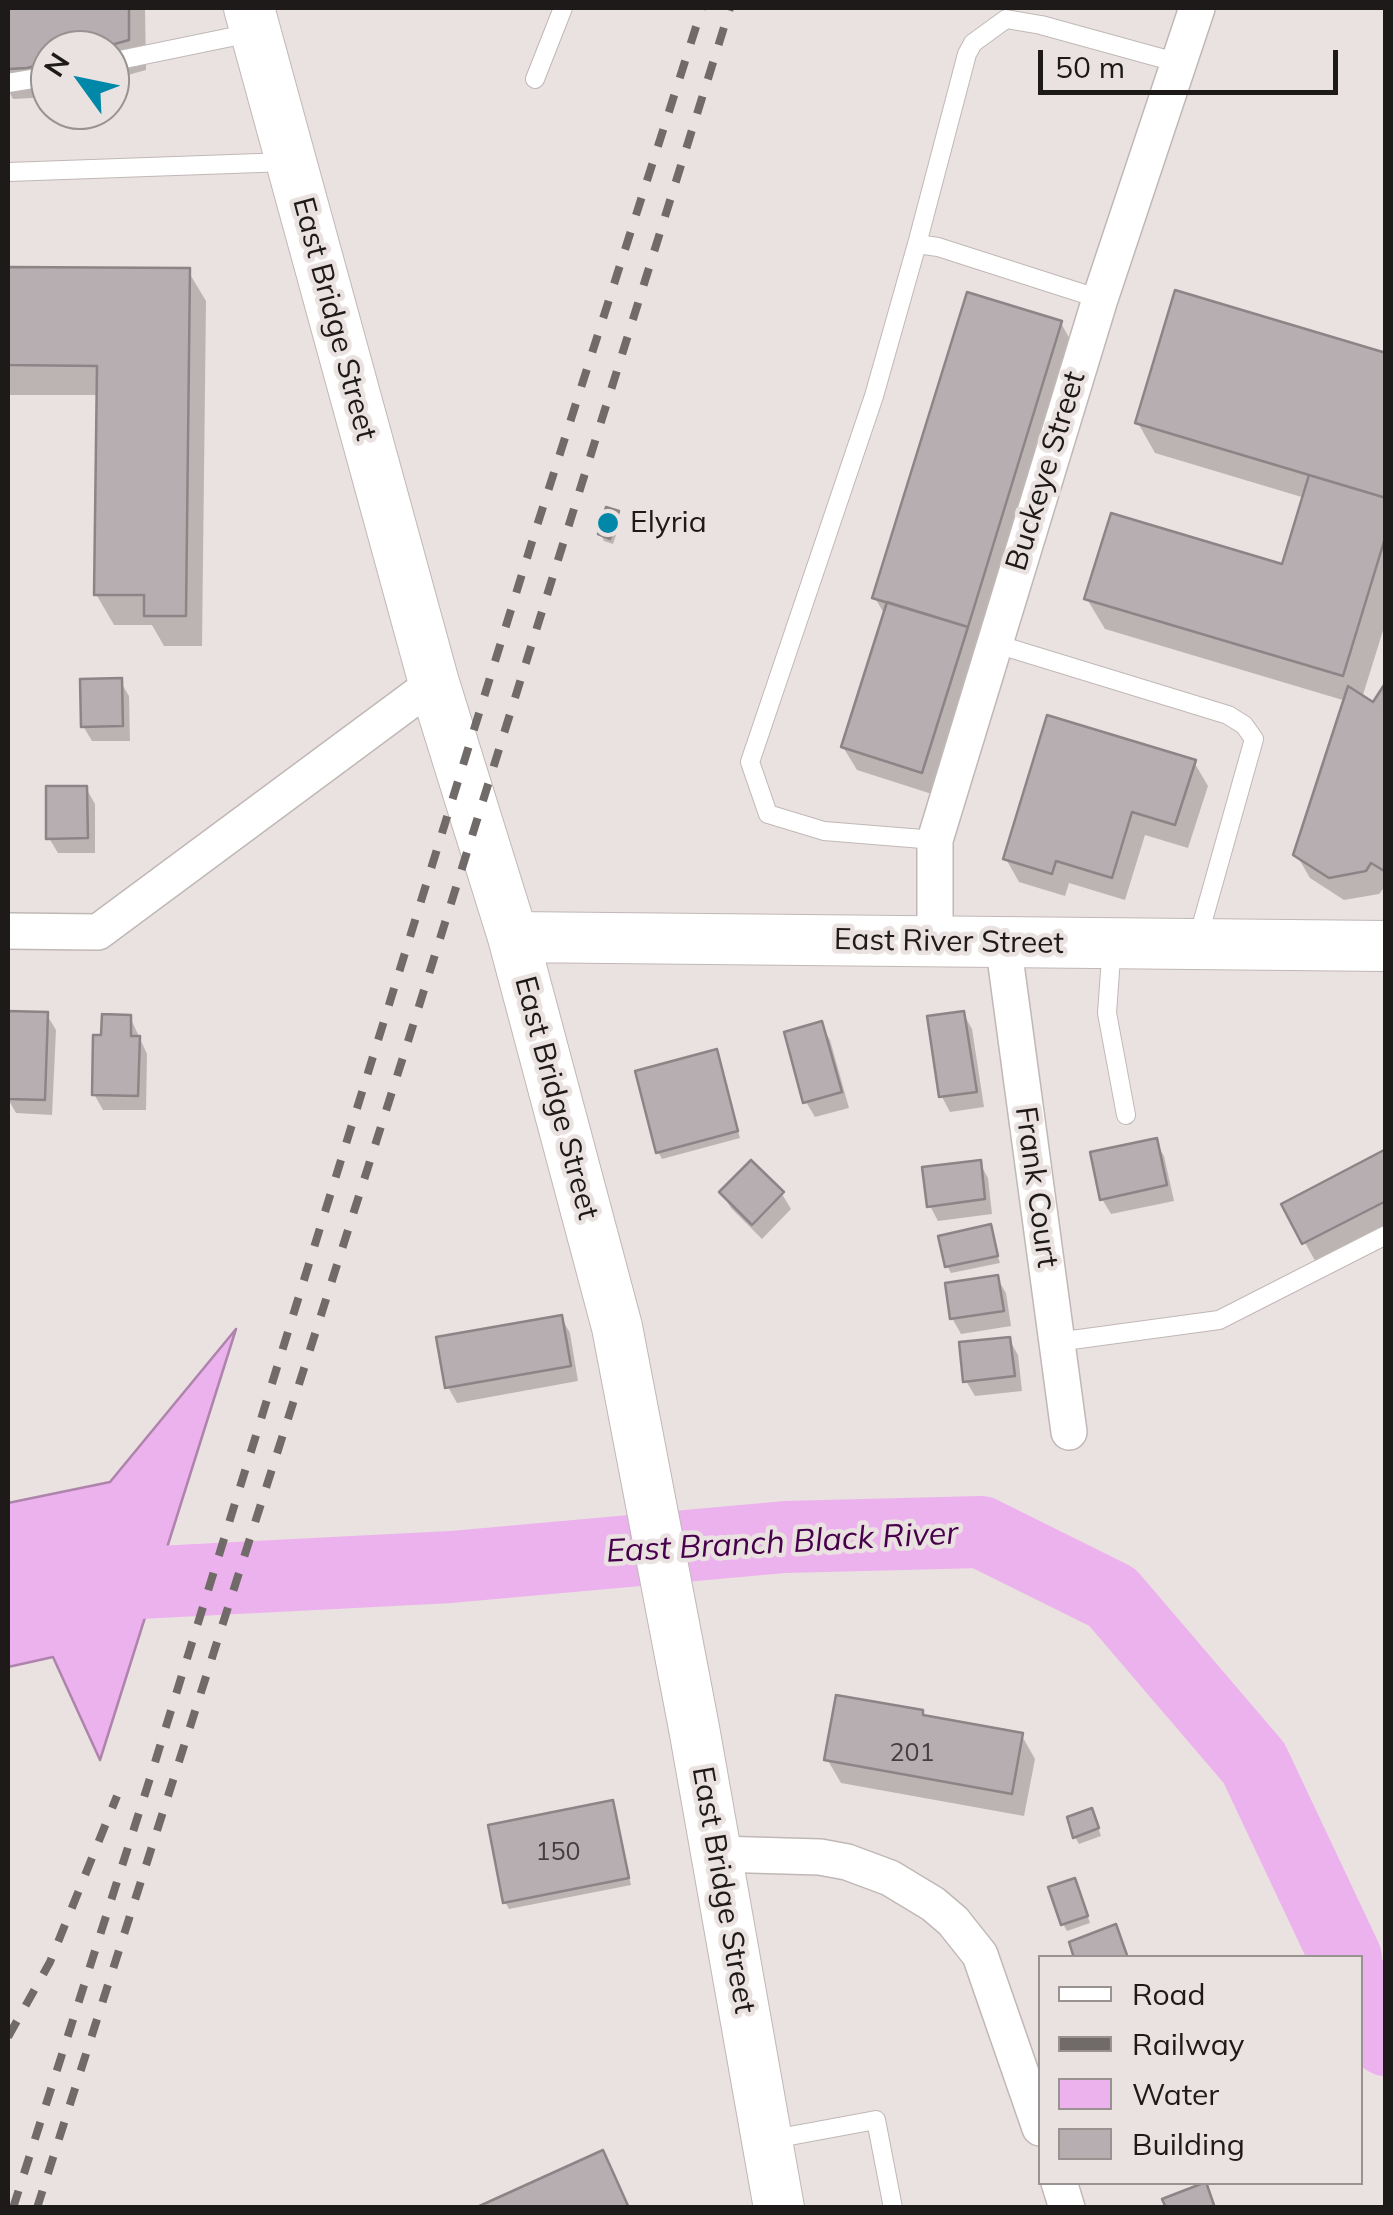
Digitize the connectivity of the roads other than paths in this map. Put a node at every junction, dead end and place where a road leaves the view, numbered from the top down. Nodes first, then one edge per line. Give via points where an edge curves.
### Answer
1 (563, 8) edge
2 (1196, 8) edge
3 (253, 20) edge
4 (130, 56) edge
5 (1179, 63) junction
6 (535, 79) dead end
7 (292, 162) junction
8 (8, 172) edge
9 (917, 244) junction
10 (1100, 299) junction
11 (993, 643) junction
12 (434, 684) junction
13 (935, 840) junction
14 (8, 931) edge
15 (513, 937) junction
16 (934, 942) junction
17 (1003, 942) junction
18 (1112, 944) junction
19 (1196, 944) junction
20 (1386, 946) edge
21 (1126, 1114) dead end
22 (1386, 1235) edge
23 (1057, 1342) junction
24 (1069, 1432) dead end
25 (716, 1854) junction
26 (1038, 2122) edge
27 (767, 2140) junction
28 (779, 2208) edge
29 (893, 2208) edge

1 - 6 lane
2 - 5 street, Buckeye Street
3 - 4 lane
3 - 7 main road, East Bridge Street
5 - 9 lane via 1006,19 967,54
5 - 10 street, Buckeye Street
7 - 8 lane
7 - 12 main road, East Bridge Street
9 - 10 lane
9 - 13 lane via 874,396 750,762 768,814 824,831
10 - 11 street, Buckeye Street
11 - 13 street, Buckeye Street
11 - 19 lane via 1228,715 1254,739
12 - 14 street via 98,932
12 - 15 main road, East Bridge Street
13 - 16 street, Buckeye Street
15 - 16 main road, East River Street
15 - 25 main road, East Bridge Street via 617,1327
16 - 17 main road, East River Street
17 - 18 main road, East River Street
17 - 23 street, Frank Court
18 - 19 main road, East River Street
18 - 21 lane via 1107,1013
19 - 20 main road, East River Street
22 - 23 lane via 1219,1320
23 - 24 street, Frank Court
25 - 26 street via 848,1862 933,1904 980,1956
25 - 27 main road, East Bridge Street
27 - 28 main road, East Bridge Street
27 - 29 lane via 876,2120

